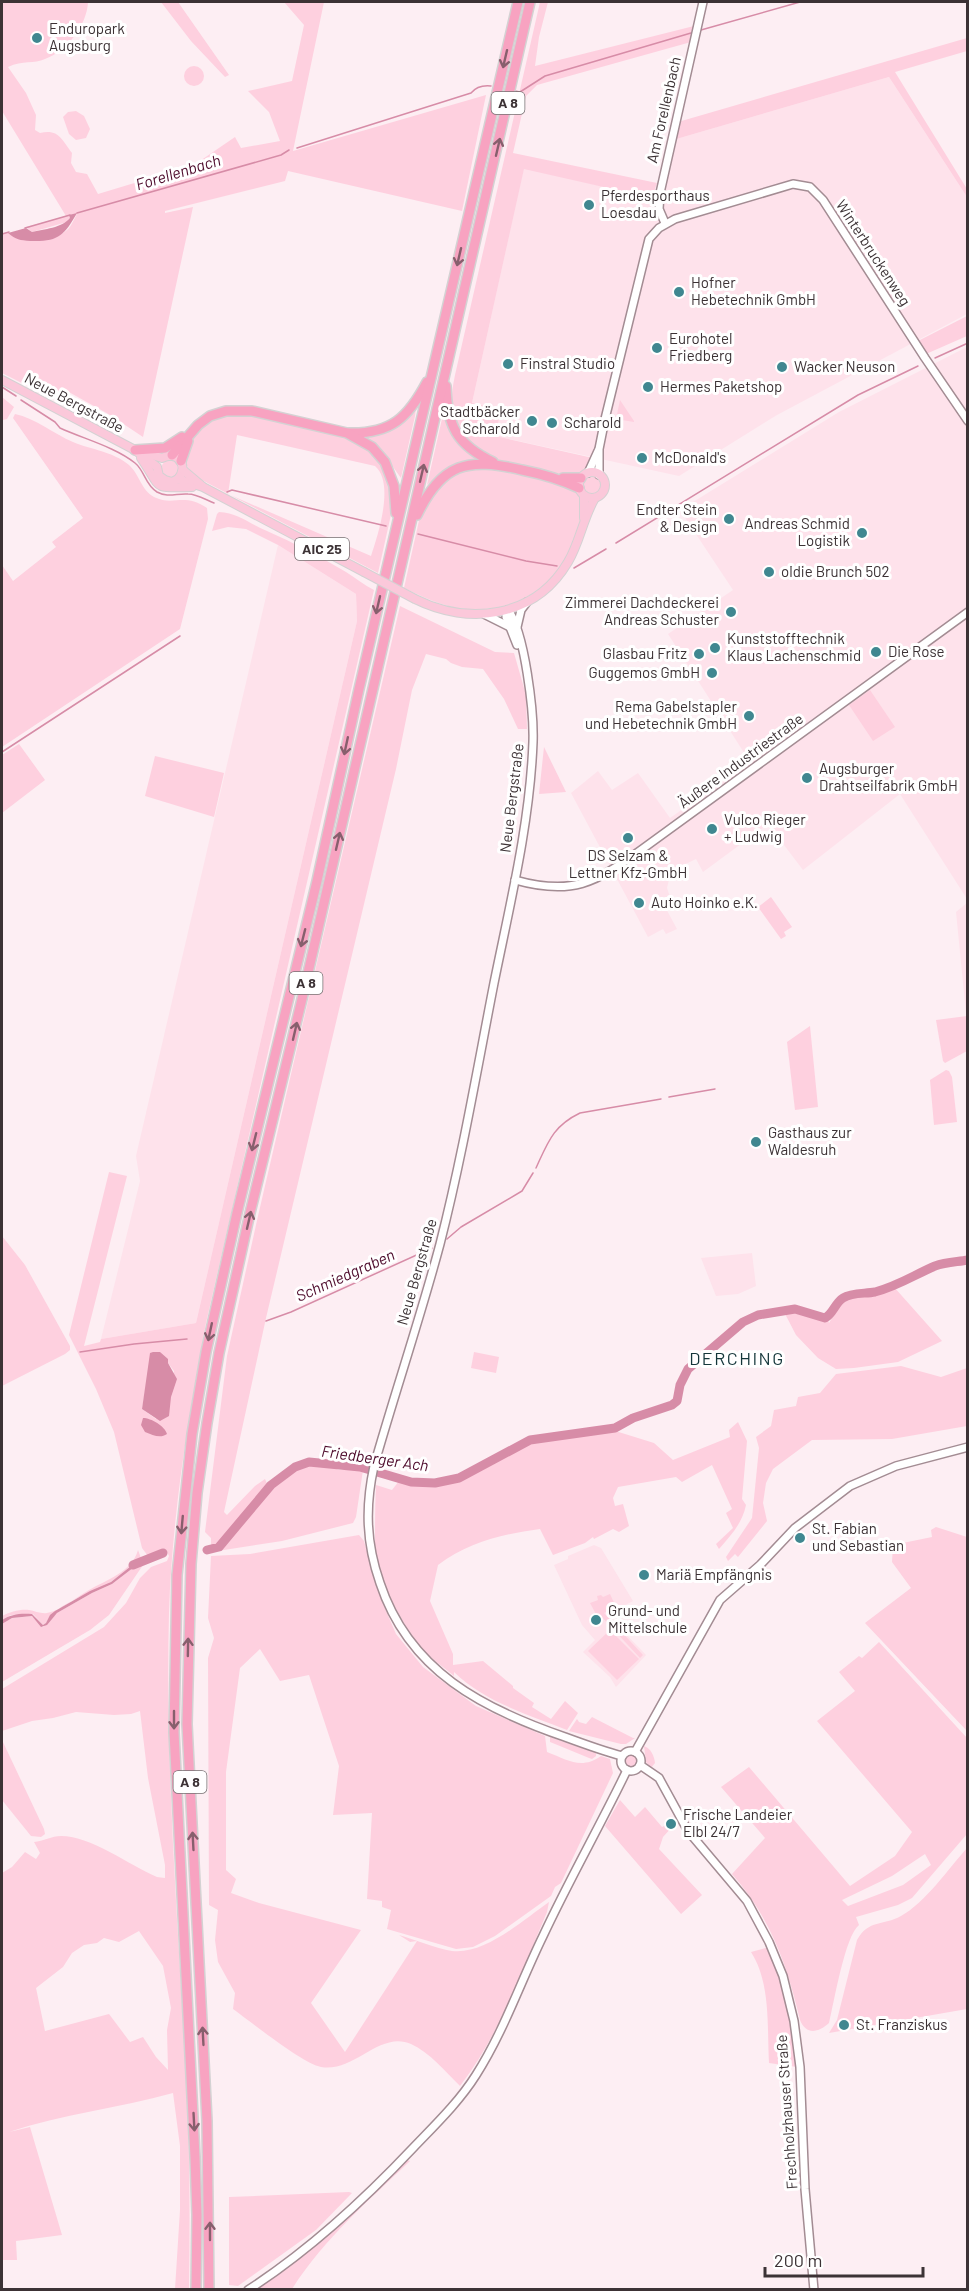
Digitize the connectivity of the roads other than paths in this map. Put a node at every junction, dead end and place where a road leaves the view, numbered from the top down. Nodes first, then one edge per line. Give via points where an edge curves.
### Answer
1 (518, 2) edge
2 (530, 2) edge
3 (703, 2) edge
4 (665, 223) junction
5 (433, 369) junction
6 (446, 369) junction
7 (2, 380) edge
8 (968, 421) edge
9 (194, 429) junction
10 (347, 433) junction
11 (599, 449) junction
12 (135, 450) junction
13 (167, 457) junction
14 (495, 464) junction
15 (182, 466) junction
16 (157, 467) junction
17 (599, 475) junction
18 (178, 479) junction
19 (583, 484) junction
20 (203, 487) junction
21 (595, 498) junction
22 (584, 522) junction
23 (397, 527) junction
24 (409, 530) junction
25 (528, 601) junction
26 (508, 610) junction
27 (968, 612) edge
28 (484, 614) junction
29 (514, 628) junction
30 (515, 880) junction
31 (968, 1448) edge
32 (635, 1752) junction
33 (622, 1756) junction
34 (640, 1765) junction
35 (627, 1770) junction
36 (196, 2289) edge
37 (210, 2289) edge
38 (248, 2289) edge
39 (814, 2289) edge

1 -> 5 highway, A 8
6 -> 2 highway, A 8
3 - 4 street, Am Forellenbach via 660,193 659,209
4 - 8 street, Winterbruckenweg via 785,186 810,187 826,204
4 - 11 street via 650,239 645,253
5 - 10 highway via 402,419 378,430
5 - 23 highway, A 8
6 - 14 highway via 447,409 455,431 471,450
24 -> 6 highway, A 8
7 - 12 main road, Neue Bergstraße / AIC 25
9 - 10 highway via 218,413 240,410
9 - 12 highway via 165,448
9 - 13 highway
9 - 15 highway via 186,443
10 - 23 highway via 372,447 388,468 394,486
11 - 17 street
11 - 19 street
12 - 13 main road, AIC 25
12 - 16 main road, AIC 25
12 - 20 main road, AIC 25 via 160,486
13 - 15 main road, AIC 25
13 - 16 main road
14 - 19 highway
14 - 24 highway via 464,466 443,477 427,494
15 - 18 main road
15 - 20 main road, AIC 25
16 - 18 main road, AIC 25 via 159,476 165,480
17 - 19 main road
17 - 21 main road via 605,486
18 - 20 main road, AIC 25
19 - 21 main road
19 - 22 main road, AIC 25
20 - 28 main road, AIC 25, bridge via 431,607 452,613
21 - 22 main road, AIC 25
22 - 25 main road, AIC 25 via 564,569
23 -> 36 highway, A 8 via 206,1352 183,1503 177,1575 174,1731 196,2168
37 -> 24 highway, A 8 via 207,2121 187,1724 197,1493 233,1288
25 - 26 main road, AIC 25
25 - 29 street
26 - 28 main road, AIC 25
26 - 29 street, Neue Bergstraße
27 - 30 street, Äußere Industriestraße via 600,878 548,888
28 - 29 street, AIC 25
29 - 30 street, Neue Bergstraße via 533,709 530,782
30 - 33 street, Neue Bergstraße via 446,1217 371,1477 367,1528 372,1561 385,1600 402,1632 428,1663 465,1692 502,1713
31 - 32 street via 896,1466 850,1486 795,1528 720,1600
32 - 33 street via 627,1751
32 - 34 street
33 - 35 street via 621,1764
34 - 35 street
34 - 39 street, Frechholzhauser Straße via 659,1778 688,1831 747,1901 783,1976 800,2067
35 - 38 street via 475,2078 347,2214 289,2263

